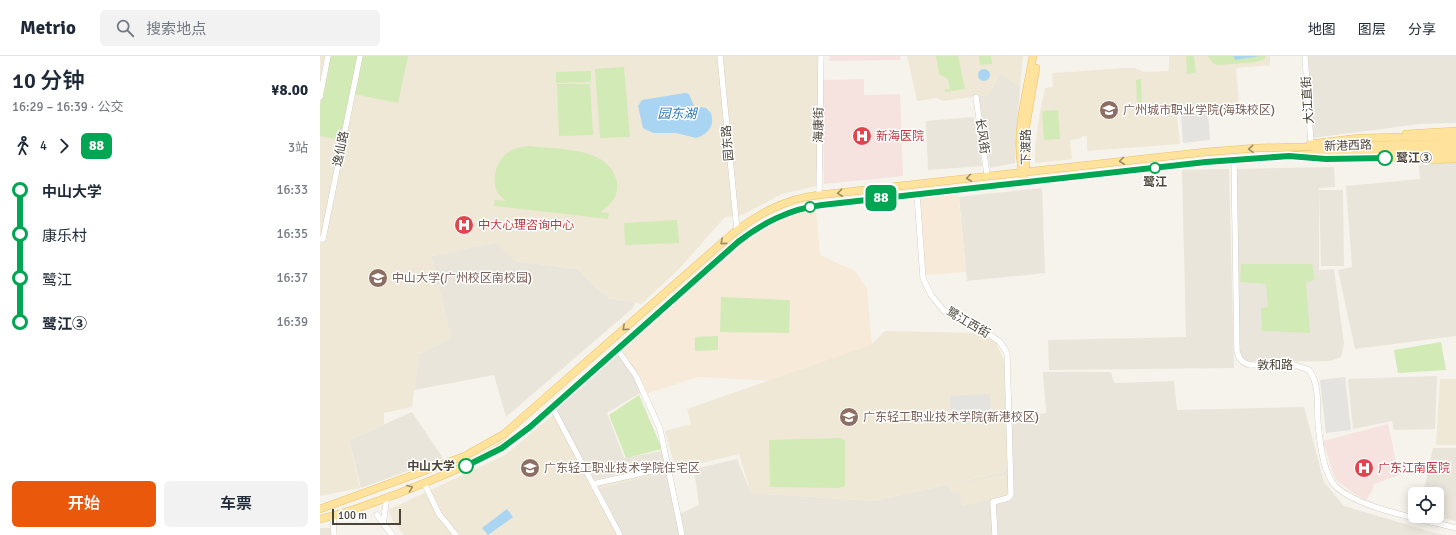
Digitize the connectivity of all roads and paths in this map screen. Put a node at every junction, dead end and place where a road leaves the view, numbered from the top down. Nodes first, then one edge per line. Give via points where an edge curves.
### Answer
1 (328, 56) edge
2 (360, 56) edge
3 (720, 56) edge
4 (821, 56) edge
5 (1033, 56) edge
6 (1038, 56) edge
7 (1305, 56) edge
8 (320, 97) edge
9 (976, 97) dead end
10 (1456, 131) edge
11 (1456, 136) edge
12 (1388, 138) junction
13 (1456, 142) edge
14 (1311, 144) junction
15 (1405, 147) junction
16 (1290, 148) junction
17 (1456, 148) edge
18 (1456, 154) edge
19 (1289, 156) junction
20 (1385, 158) junction
21 (1456, 158) edge
22 (1234, 160) junction
23 (1050, 169) junction
24 (1024, 172) junction
25 (1012, 173) junction
26 (987, 175) junction
27 (1052, 180) junction
28 (1025, 182) junction
29 (1013, 184) junction
30 (917, 194) junction
31 (819, 195) junction
32 (789, 200) junction
33 (792, 211) junction
34 (737, 230) junction
35 (320, 239) edge
36 (691, 270) junction
37 (697, 277) junction
38 (617, 349) junction
39 (552, 407) junction
40 (669, 467) junction
41 (424, 483) junction
42 (593, 484) junction
43 (387, 497) junction
44 (320, 509) edge
45 (378, 515) dead end
46 (333, 516) junction
47 (320, 519) edge
48 (383, 524) junction
49 (1456, 528) edge
50 (334, 535) edge
51 (392, 535) edge
52 (456, 535) edge
53 (620, 535) edge
54 (682, 535) edge
55 (994, 535) edge

1 - 8 street
2 - 35 street, 逸仙路 via 323,239
3 - 34 street, 园东路
4 - 31 street, 海康街
5 - 24 main road, 下渡路 via 1020,129
6 - 24 main road, 下渡路 via 1026,126
7 - 14 street, 大江直街
9 - 26 street, 长风街
10 - 12 main road via 1421,132
11 - 12 main road
12 - 14 main road
13 - 15 main road, 新港西路
14 - 16 main road
15 - 16 main road, 新港西路
15 - 17 main road, 新港西路
15 - 19 main road, 新港西路
16 -> 23 main road, 新港西路 via 1206,152
18 - 20 main road
19 - 20 main road via 1326,159
19 - 22 main road, 新港西路
20 - 21 main road
22 - 27 main road, 新港西路
22 - 49 street, 敦和路 via 1237,351 1241,361 1250,365 1295,364 1309,370 1316,384 1324,460 1329,476 1341,490 1374,506
23 - 24 main road, 新港西路
23 - 27 main road
24 - 25 main road, 新港西路
24 - 28 main road, 下渡路
25 - 26 main road, 新港西路
25 - 29 street
26 -> 31 main road, 新港西路
27 - 28 main road, 新港西路
28 - 29 main road, 新港西路
29 - 30 main road, 新港西路
30 - 33 main road, 新港西路
30 - 55 street, 鹭江西街 via 923,278 931,295 944,311 1000,342 1007,353 1011,495 993,502
31 - 32 main road, 新港西路
32 - 33 street
32 - 34 main road, 新港西路 via 767,210
33 - 37 main road, 新港西路 via 770,220 746,236
34 -> 36 main road, 新港西路
36 - 37 street
36 -> 44 main road, 新港西路 via 530,412 493,441 465,456
37 - 38 main road, 新港西路
38 - 39 main road, 新港西路
38 - 40 street via 636,376 660,428
39 - 41 main road, 新港西路 via 526,431 496,451 472,464
39 - 42 street
40 - 42 street
40 - 54 street
43 -> 41 main road, 新港西路
41 - 52 street via 439,514
42 - 53 street
43 - 46 main road, 新港西路
43 - 48 street
45 - 48 street
46 - 47 main road, 新港西路
46 - 50 street
48 - 51 street

